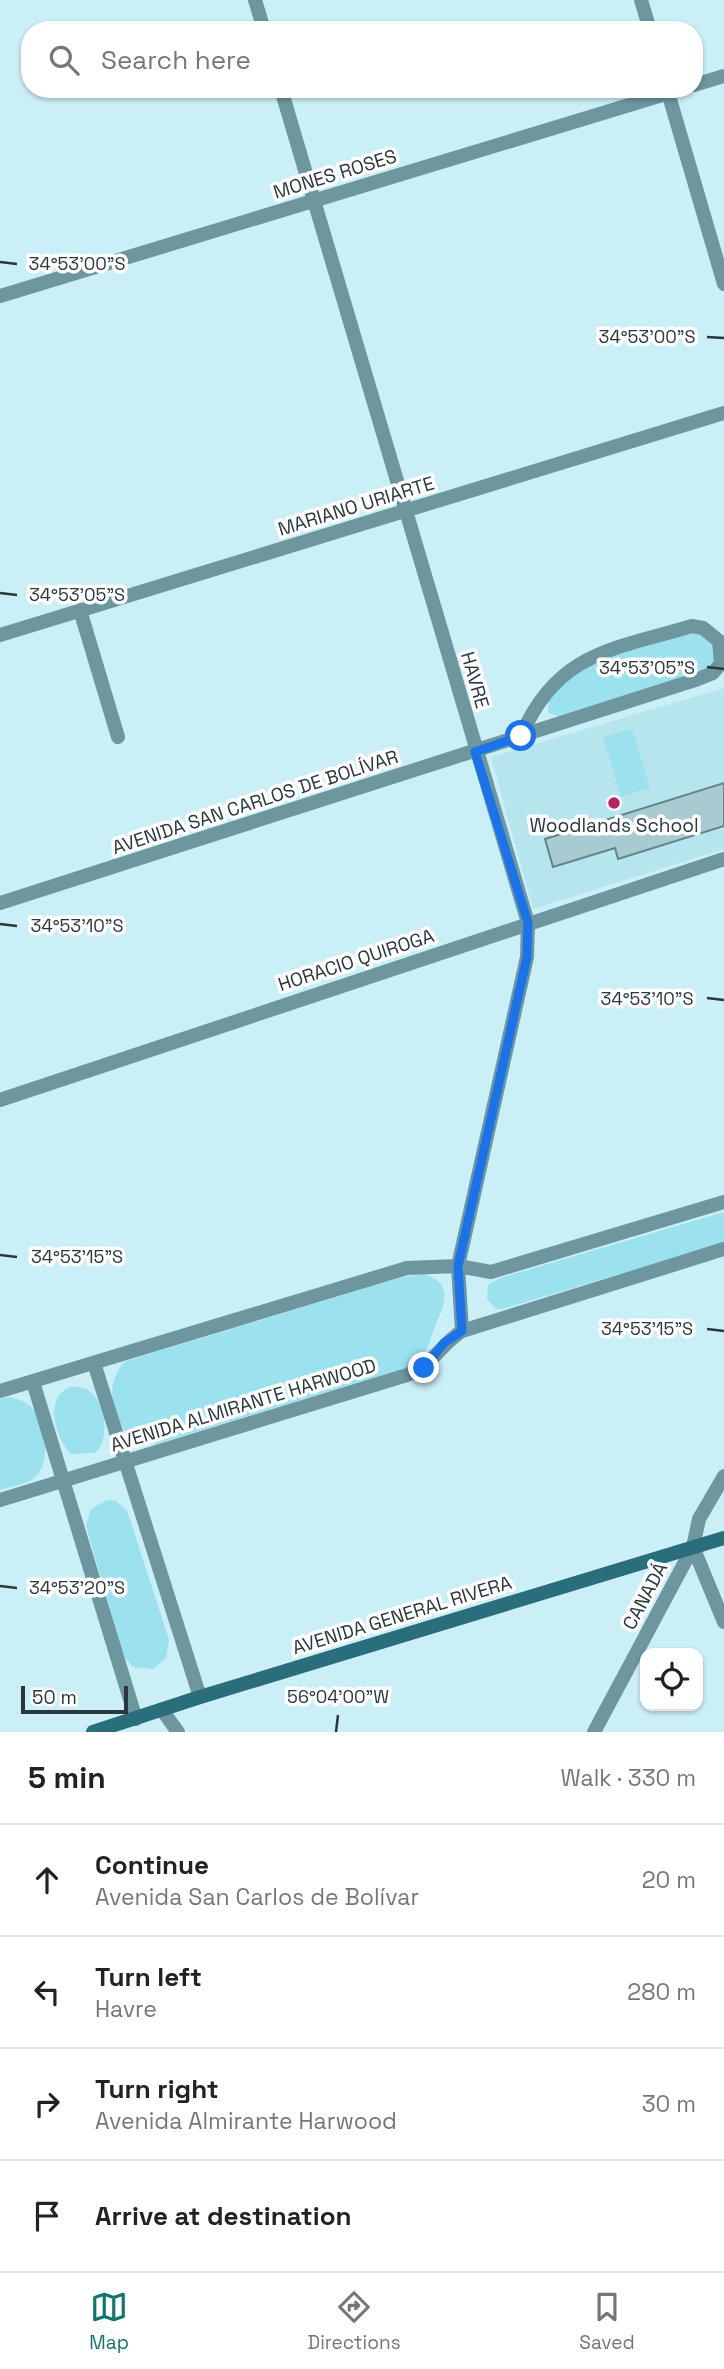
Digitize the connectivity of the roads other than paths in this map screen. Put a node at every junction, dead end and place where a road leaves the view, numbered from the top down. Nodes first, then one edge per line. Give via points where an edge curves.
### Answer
1 (256, 0) edge
2 (641, 0) edge
3 (262, 21) edge
4 (647, 21) edge
5 (724, 76) edge
6 (703, 82) edge
7 (284, 98) edge
8 (649, 98) edge
9 (674, 98) edge
10 (313, 201) junction
11 (724, 284) edge
12 (0, 296) edge
13 (724, 413) edge
14 (407, 511) junction
15 (80, 610) junction
16 (0, 635) edge
17 (521, 736) junction
18 (118, 737) dead end
19 (475, 752) junction
20 (724, 859) edge
21 (0, 903) edge
22 (528, 923) junction
23 (0, 1100) edge
24 (724, 1202) edge
25 (724, 1249) edge
26 (458, 1266) junction
27 (462, 1331) junction
28 (94, 1363) junction
29 (33, 1381) junction
30 (0, 1391) edge
31 (126, 1461) junction
32 (724, 1476) edge
33 (64, 1481) junction
34 (0, 1500) edge
35 (724, 1538) edge
36 (693, 1547) junction
37 (724, 1622) edge
38 (200, 1697) junction
39 (162, 1710) junction
40 (136, 1719) junction
41 (93, 1732) edge
42 (178, 1732) edge
43 (594, 1732) edge

1 - 3 street
2 - 4 street
5 - 6 street
7 - 10 street, HAVRE
8 - 10 street, MONES ROSES
9 - 11 street
10 - 12 street, MONES ROSES
10 - 14 street, HAVRE
13 - 14 street, MARIANO URIARTE
14 - 15 street, MARIANO URIARTE
14 - 19 street, HAVRE
15 - 16 street, MARIANO URIARTE
15 - 18 street
17 - 17 street, AVENIDA SAN CARLOS DE BOLÍVAR via 713,673 721,663 719,641 703,628 692,626 593,654 564,674 529,716
17 - 19 street, AVENIDA SAN CARLOS DE BOLÍVAR
19 - 21 street, AVENIDA SAN CARLOS DE BOLÍVAR
19 - 22 street, HAVRE
20 - 22 street, HORACIO QUIROGA
22 - 23 street, HORACIO QUIROGA
22 - 26 street, HAVRE via 527,957
24 - 26 street via 491,1272
25 - 27 street, AVENIDA ALMIRANTE HARWOOD
26 - 27 street, HAVRE
26 - 28 street via 407,1268
27 - 31 street, AVENIDA ALMIRANTE HARWOOD via 444,1343 424,1368 407,1376
28 - 29 street
28 - 31 street
29 - 30 street
29 - 33 street
31 - 33 street, AVENIDA ALMIRANTE HARWOOD
31 - 38 street
32 - 36 street, CANADÁ via 699,1519
33 - 34 street, AVENIDA ALMIRANTE HARWOOD
33 - 40 street
35 - 36 main road, AVENIDA GENERAL RIVERA
36 - 37 street
36 - 38 main road, AVENIDA GENERAL RIVERA
36 - 43 street, CANADÁ
38 - 39 main road, AVENIDA GENERAL RIVERA
39 - 40 main road, AVENIDA GENERAL RIVERA
39 - 42 street
40 - 41 main road, AVENIDA GENERAL RIVERA

